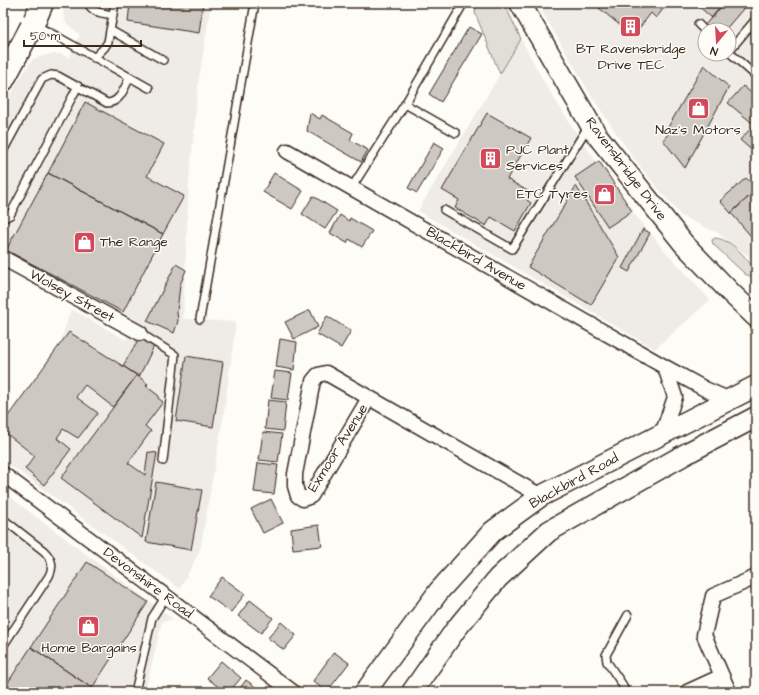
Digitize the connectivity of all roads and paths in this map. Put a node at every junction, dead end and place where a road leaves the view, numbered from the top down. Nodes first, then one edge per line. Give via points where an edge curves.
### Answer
1 (42, 3) edge
2 (88, 3) edge
3 (115, 3) edge
4 (255, 3) edge
5 (520, 3) edge
6 (462, 6) dead end
7 (113, 15) junction
8 (11, 16) edge
9 (756, 19) edge
10 (33, 24) junction
11 (110, 30) junction
12 (737, 42) edge
13 (94, 58) junction
14 (737, 58) edge
15 (163, 60) dead end
16 (756, 76) edge
17 (130, 77) junction
18 (3, 80) edge
19 (78, 86) junction
20 (149, 88) dead end
21 (405, 104) junction
22 (590, 123) junction
23 (456, 133) dead end
24 (3, 151) edge
25 (287, 151) dead end
26 (352, 188) junction
27 (444, 210) dead end
28 (3, 219) edge
29 (3, 258) edge
30 (756, 317) edge
31 (200, 319) dead end
32 (140, 333) joint
33 (665, 367) junction
34 (756, 386) edge
35 (369, 398) junction
36 (730, 400) junction
37 (756, 417) edge
38 (662, 434) junction
39 (163, 461) dead end
40 (3, 474) edge
41 (541, 496) junction
42 (3, 519) edge
43 (756, 577) edge
44 (166, 596) junction
45 (628, 615) dead end
46 (3, 646) edge
47 (722, 676) junction
48 (135, 692) edge
49 (293, 692) edge
50 (365, 692) edge
51 (412, 692) edge
52 (625, 692) edge
53 (687, 692) edge
54 (729, 692) edge

1 - 10 main road
2 - 7 lane via 96,12
3 - 7 lane
4 - 31 lane
5 - 22 street, Ravensbridge Drive
6 - 21 lane
7 - 11 lane
8 - 10 lane
9 - 12 lane
10 - 13 lane
10 - 18 main road
11 - 13 lane via 108,42
11 - 15 lane
13 - 17 lane
14 - 16 lane
17 - 19 lane via 118,100 113,103 107,103
17 - 20 lane
19 - 24 lane via 58,76 42,79
19 - 28 lane via 10,215
21 - 23 lane
21 - 26 lane
22 - 27 lane via 512,249
22 - 30 street, Ravensbridge Drive via 596,134 684,244
25 - 26 street, Blackbird Avenue
26 - 33 street, Blackbird Avenue
29 - 32 street, Wolsey Street
32 - 39 lane via 174,355
33 - 36 street, Blackbird Avenue
33 - 38 street via 675,397
34 - 36 street, Blackbird Road
35 - 35 street, Exmoor Avenue via 311,496 303,499 298,496 295,474 313,381 318,374 326,373
35 - 41 street, Exmoor Avenue
36 - 38 street, Blackbird Road
37 - 51 street via 549,531 498,578 456,629
38 - 41 street, Blackbird Road
40 - 44 street, Devonshire Road
41 - 50 street, Blackbird Road via 493,531 439,591
42 - 46 lane via 48,555 52,570
43 - 47 street via 713,596 704,635
44 - 48 lane via 152,618
44 - 49 street, Devonshire Road
45 - 52 lane via 606,655 606,662
47 - 53 street
47 - 54 street

